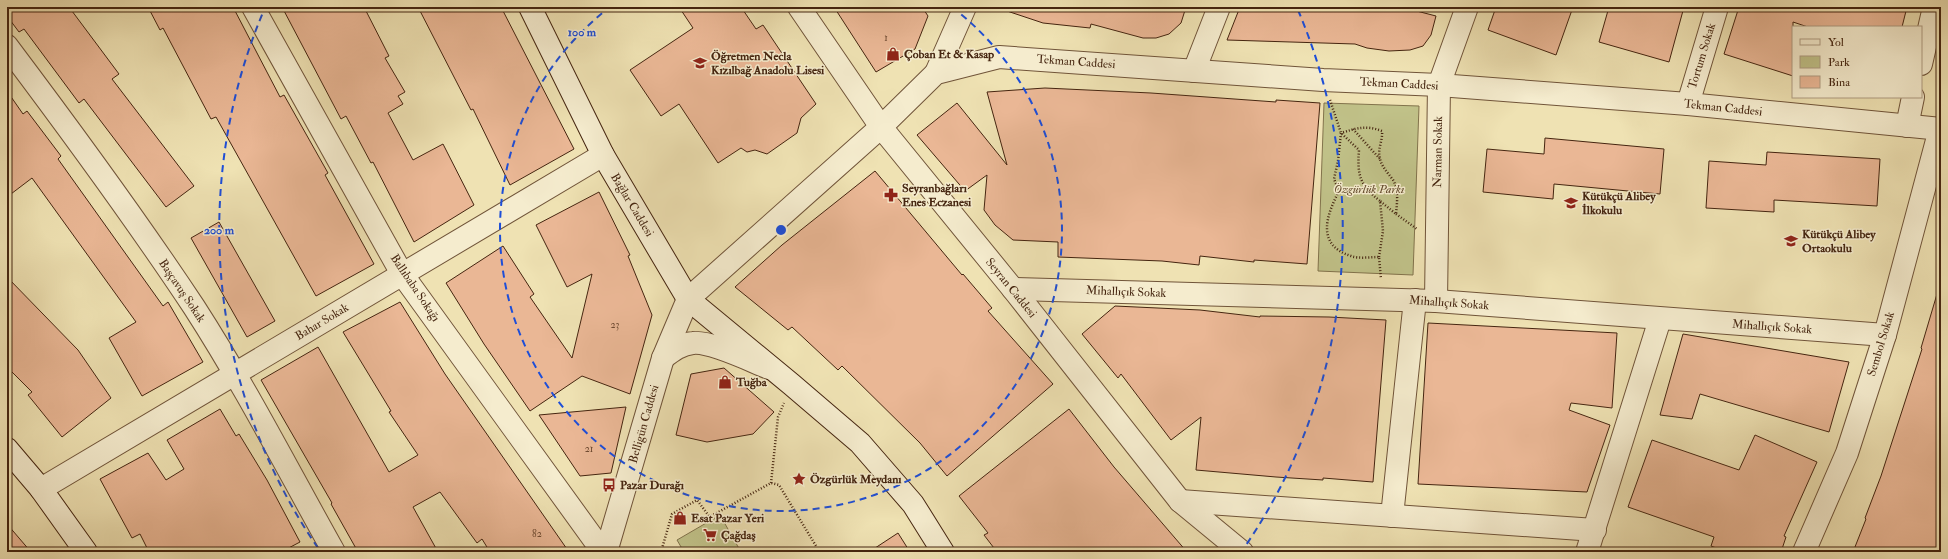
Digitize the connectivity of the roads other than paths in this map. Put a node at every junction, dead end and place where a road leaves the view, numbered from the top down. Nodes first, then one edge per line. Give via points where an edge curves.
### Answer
1 (253, 7) edge
2 (530, 7) edge
3 (799, 7) edge
4 (965, 7) edge
5 (1219, 7) edge
6 (1467, 7) edge
7 (1717, 7) edge
8 (1934, 7) edge
9 (7, 46) edge
10 (1922, 60) edge
11 (1194, 71) junction
12 (936, 73) junction
13 (1439, 86) junction
14 (1913, 98) edge
15 (1688, 104) junction
16 (1907, 126) junction
17 (881, 127) junction
18 (1940, 129) edge
19 (603, 155) junction
20 (402, 274) junction
21 (1013, 289) junction
22 (688, 299) junction
23 (1426, 301) junction
24 (1660, 319) junction
25 (1885, 335) junction
26 (663, 358) junction
27 (234, 374) junction
28 (783, 377) junction
29 (7, 449) edge
30 (41, 489) junction
31 (1180, 501) junction
32 (1392, 516) junction
33 (1595, 530) junction
34 (86, 552) edge
35 (334, 552) edge
36 (604, 552) edge
37 (943, 552) edge
38 (1242, 552) edge
39 (1587, 552) edge
40 (1804, 552) edge

1 - 20 street, Ballıbaba Sokağı
2 - 19 street, Bağlar Caddesi
3 - 17 street, Seyran Caddesi
4 - 12 street
5 - 11 street
6 - 13 street, Narman Sokak
7 - 15 street, Tortum Sokak
8 - 10 street
9 - 27 street, Başçavuş Sokak via 73,133 194,308
11 - 12 street, Tekman Caddesi via 999,57
11 - 13 street, Tekman Caddesi
12 - 17 street
13 - 15 street, Tekman Caddesi
13 - 23 street, Narman Sokak
14 - 16 street
15 - 16 street, Tekman Caddesi
16 - 18 street, Tekman Caddesi
17 - 21 street, Seyran Caddesi
17 - 22 street
18 - 25 street, Sembol Sokak
19 - 20 street, Bahar Sokak
19 - 22 street, Bağlar Caddesi
20 - 27 street, Bahar Sokak
20 - 36 street, Ballıbaba Sokağı
21 - 23 street, Mihallıçık Sokak
21 - 31 street, Seyran Caddesi
22 - 26 street, Belligün Caddesi
22 - 28 street, Bağlar Caddesi
23 - 24 street, Mihallıçık Sokak
23 - 32 street, Narman Sokak
24 - 25 street, Mihallıçık Sokak
24 - 33 street
25 - 40 street, Sembol Sokak via 1847,453
26 - 28 street, Bağlar Caddesi via 686,344 706,343
26 - 36 street, Belligün Caddesi
27 - 30 street, Bahar Sokak
27 - 35 street, Başçavuş Sokak
28 - 37 street, Bağlar Caddesi via 860,443 913,504
29 - 30 street
30 - 34 street
31 - 32 street
31 - 38 street, Seyran Caddesi
32 - 33 street
33 - 39 street

